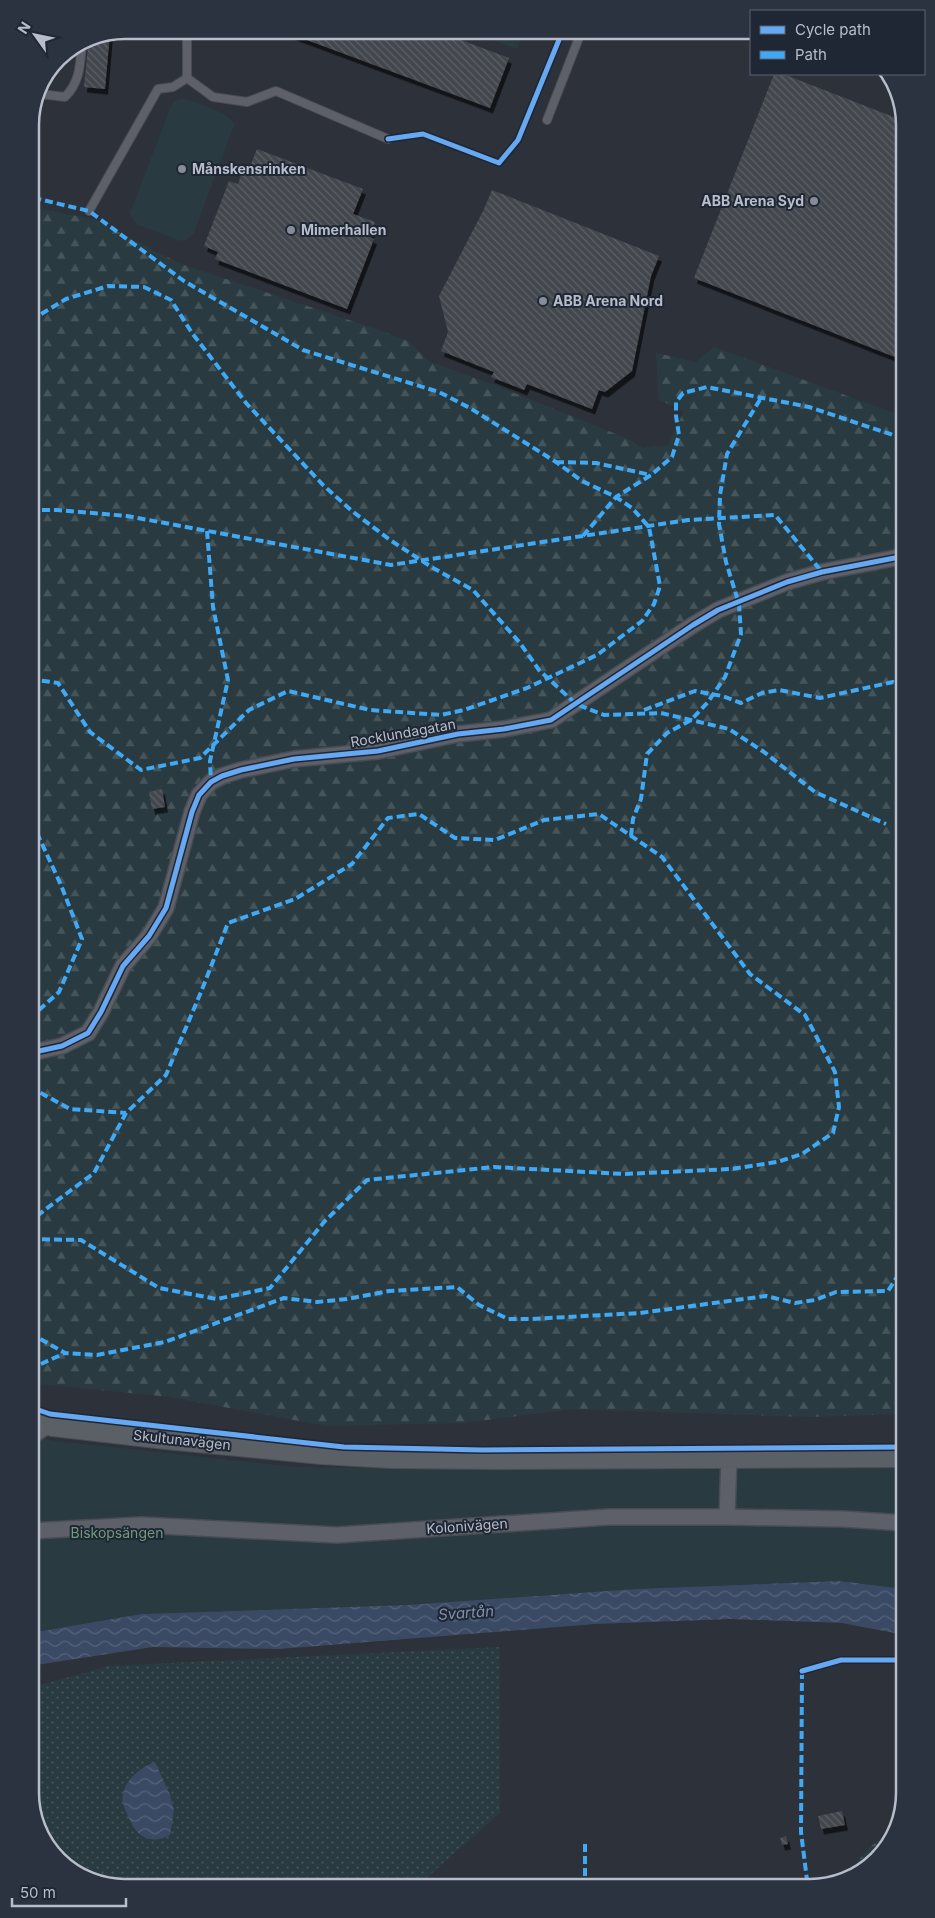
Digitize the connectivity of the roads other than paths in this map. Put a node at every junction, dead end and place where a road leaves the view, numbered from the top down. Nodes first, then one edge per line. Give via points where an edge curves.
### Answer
1 (187, 39) edge
2 (578, 39) edge
3 (81, 51) edge
4 (187, 78) junction
5 (45, 94) edge
6 (547, 120) dead end
7 (388, 140) dead end
8 (89, 211) dead end
9 (896, 558) edge
10 (39, 1051) edge
11 (39, 1422) edge
12 (729, 1457) junction
13 (896, 1457) edge
14 (727, 1517) junction
15 (896, 1522) edge
16 (39, 1531) edge

1 - 4 lane
2 - 6 lane
3 - 5 lane via 79,76 69,93 65,97
4 - 7 lane via 213,97 222,99 247,102 276,91
4 - 8 lane via 173,87 158,89
9 - 10 street, Rocklundagatan via 787,582 718,610 551,720 458,734 378,751 294,759 241,770 216,779 199,795 192,812 166,908 149,936 123,966 88,1033 62,1046
11 - 12 street, Skultunavägen via 321,1454 390,1458
12 - 13 street, Skultunavägen
12 - 14 street
14 - 15 street, Kolonivägen
14 - 16 street, Kolonivägen via 608,1517 337,1535 140,1525

